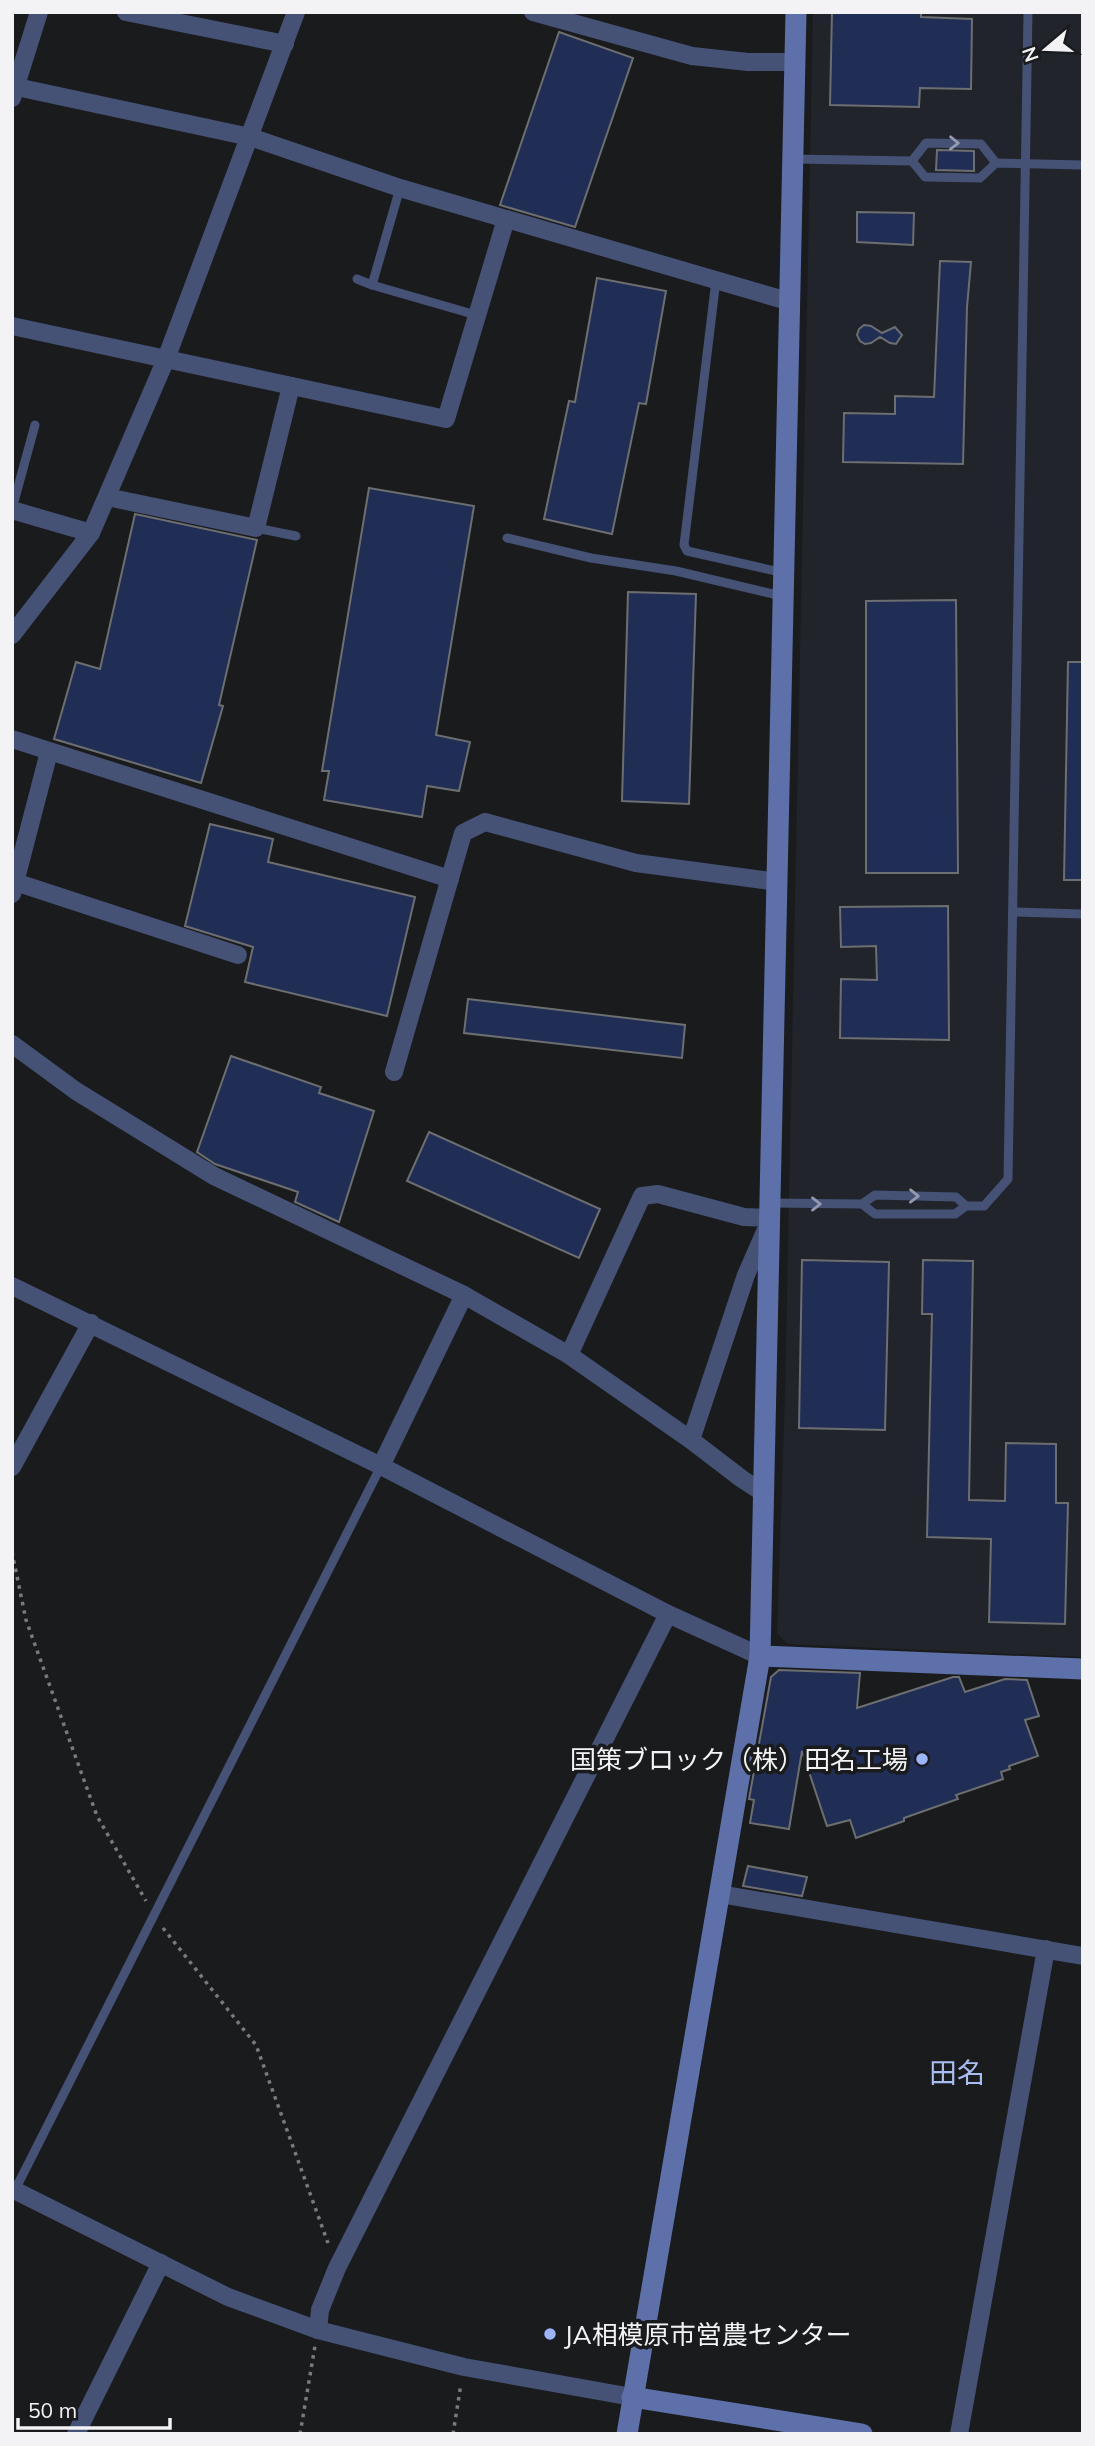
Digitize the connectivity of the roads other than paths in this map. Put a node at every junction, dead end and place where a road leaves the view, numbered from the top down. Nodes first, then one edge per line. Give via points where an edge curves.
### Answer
1 (39, 12) edge
2 (126, 12) edge
3 (296, 12) edge
4 (533, 12) edge
5 (796, 12) edge
6 (1028, 12) edge
7 (285, 44) junction
8 (795, 62) junction
9 (13, 91) edge
10 (250, 137) junction
11 (793, 159) junction
12 (912, 161) junction
13 (996, 163) junction
14 (1025, 164) junction
15 (1083, 165) edge
16 (400, 188) junction
17 (506, 219) junction
18 (357, 279) dead end
19 (716, 280) junction
20 (372, 285) junction
21 (790, 302) junction
22 (476, 315) junction
23 (12, 326) edge
24 (166, 359) junction
25 (291, 386) junction
26 (35, 425) dead end
27 (107, 496) junction
28 (12, 510) edge
29 (256, 528) junction
30 (91, 533) junction
31 (296, 536) dead end
32 (507, 538) dead end
33 (785, 573) junction
34 (783, 596) junction
35 (12, 635) edge
36 (12, 739) edge
37 (49, 752) junction
38 (450, 880) junction
39 (778, 882) junction
40 (14, 888) edge
41 (1013, 912) junction
42 (1083, 914) edge
43 (238, 955) dead end
44 (12, 1044) edge
45 (394, 1072) dead end
46 (862, 1204) junction
47 (965, 1206) junction
48 (771, 1211) junction
49 (12, 1286) edge
50 (464, 1295) junction
51 (91, 1323) junction
52 (569, 1355) junction
53 (691, 1440) junction
54 (381, 1466) junction
55 (12, 1467) edge
56 (765, 1494) junction
57 (668, 1614) junction
58 (760, 1656) junction
59 (1083, 1669) edge
60 (720, 1894) junction
61 (1046, 1950) junction
62 (1083, 1956) edge
63 (14, 2190) edge
64 (161, 2263) junction
65 (318, 2330) junction
66 (632, 2397) junction
67 (76, 2434) edge
68 (626, 2434) edge
69 (862, 2434) edge
70 (959, 2434) edge

1 - 9 street
2 - 7 street
3 - 7 street
4 - 8 street via 692,56
5 - 8 street
6 - 14 lane
7 - 10 street
8 - 11 street
9 - 10 street
10 - 16 street
10 - 24 street
11 - 12 lane
11 - 21 street
12 - 13 lane via 925,177 939,178 980,178
12 -> 13 lane via 926,143 981,144
13 - 14 lane
14 - 15 lane
14 - 41 lane
16 - 17 street
16 - 20 lane
17 - 19 street
17 - 22 street
18 - 20 lane
19 - 21 street
19 - 33 lane via 684,545 687,551
20 - 22 lane
21 - 33 street
22 - 25 street via 446,419
23 - 24 street
24 - 25 street
24 - 27 street
25 - 29 street
26 - 28 lane
27 - 29 street
27 - 30 street
28 - 30 street
29 - 31 lane
30 - 35 street
32 - 34 lane
33 - 34 street
34 - 39 street
36 - 37 street
37 - 38 street
37 - 40 street
38 - 39 street via 463,833 485,822 636,863
38 - 45 street
39 - 48 street
40 - 43 street
41 - 42 lane
41 - 47 lane via 1008,1179 984,1206
44 - 50 street via 76,1091 214,1176
46 - 47 lane via 875,1214 955,1214
46 -> 47 lane via 875,1195 956,1197
48 -> 46 lane
48 - 52 street via 744,1217 658,1194 642,1196
48 - 53 street
48 - 56 street
49 - 51 street
50 - 52 street
50 - 54 street
51 - 54 street
51 - 55 street
52 - 53 street
53 - 56 street
54 - 57 street
54 - 63 lane
56 - 58 street
57 - 58 street
57 - 65 street via 337,2268 320,2311
58 - 59 street
58 - 60 street
60 - 61 street
60 - 66 street
61 - 62 street
61 - 70 street
63 - 64 street
64 - 65 street via 228,2297
64 - 67 street
65 - 66 street via 464,2367
66 - 68 street
66 - 69 street

